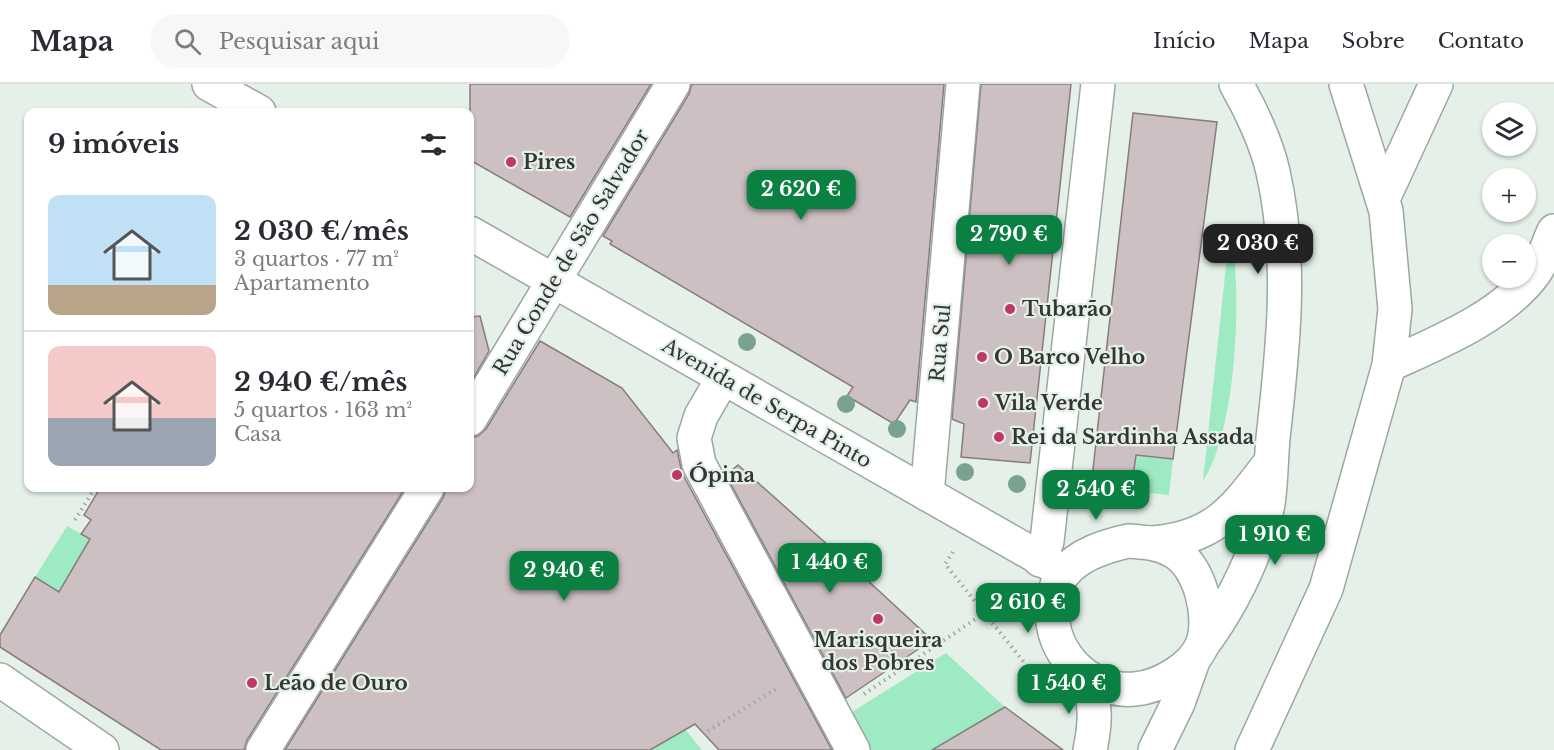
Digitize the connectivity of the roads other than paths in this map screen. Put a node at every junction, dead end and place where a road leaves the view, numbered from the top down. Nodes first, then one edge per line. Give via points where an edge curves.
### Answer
1 (209, 84) edge
2 (673, 84) edge
3 (963, 84) edge
4 (1098, 84) edge
5 (1236, 84) edge
6 (1346, 84) edge
7 (1412, 84) edge
8 (1436, 84) edge
9 (252, 108) edge
10 (1374, 166) junction
11 (1383, 199) junction
12 (1554, 231) edge
13 (474, 235) edge
14 (554, 282) junction
15 (1389, 365) junction
16 (723, 378) junction
17 (474, 412) edge
18 (1270, 463) junction
19 (424, 492) edge
20 (927, 494) junction
21 (1152, 543) junction
22 (1052, 566) junction
23 (1199, 651) junction
24 (1087, 677) junction
25 (0, 681) edge
26 (102, 750) edge
27 (263, 750) edge
28 (853, 750) edge
29 (1090, 750) edge
30 (1155, 750) edge
31 (1252, 750) edge

1 - 9 street
2 - 14 street, Rua Conde de São Salvador
3 - 20 street, Rua Sul
4 - 22 street via 1047,541
5 - 18 street via 1273,170 1283,246 1285,324
6 - 10 street
7 - 10 street
8 - 11 street
10 - 11 street
11 - 15 street via 1395,309
12 - 15 street via 1535,272 1507,302 1444,340
13 - 14 street, Avenida de Serpa Pinto
14 - 16 street, Avenida de Serpa Pinto
14 - 17 street, Rua Conde de São Salvador
15 - 31 street via 1326,588
16 - 20 street, Avenida de Serpa Pinto
16 - 28 street via 701,416 694,438 699,464
18 - 21 street via 1227,513 1200,534
18 - 23 street via 1271,495 1262,532 1241,583
19 - 27 street
20 - 22 street, Avenida de Serpa Pinto
21 - 22 street via 1128,541 1104,546
21 - 23 street via 1174,552 1198,582 1206,611
22 - 24 street via 1056,588 1051,609 1053,630 1060,648
23 - 24 street via 1170,677 1135,689 1102,685
23 - 30 street
24 - 29 street via 1094,700
25 - 26 street

